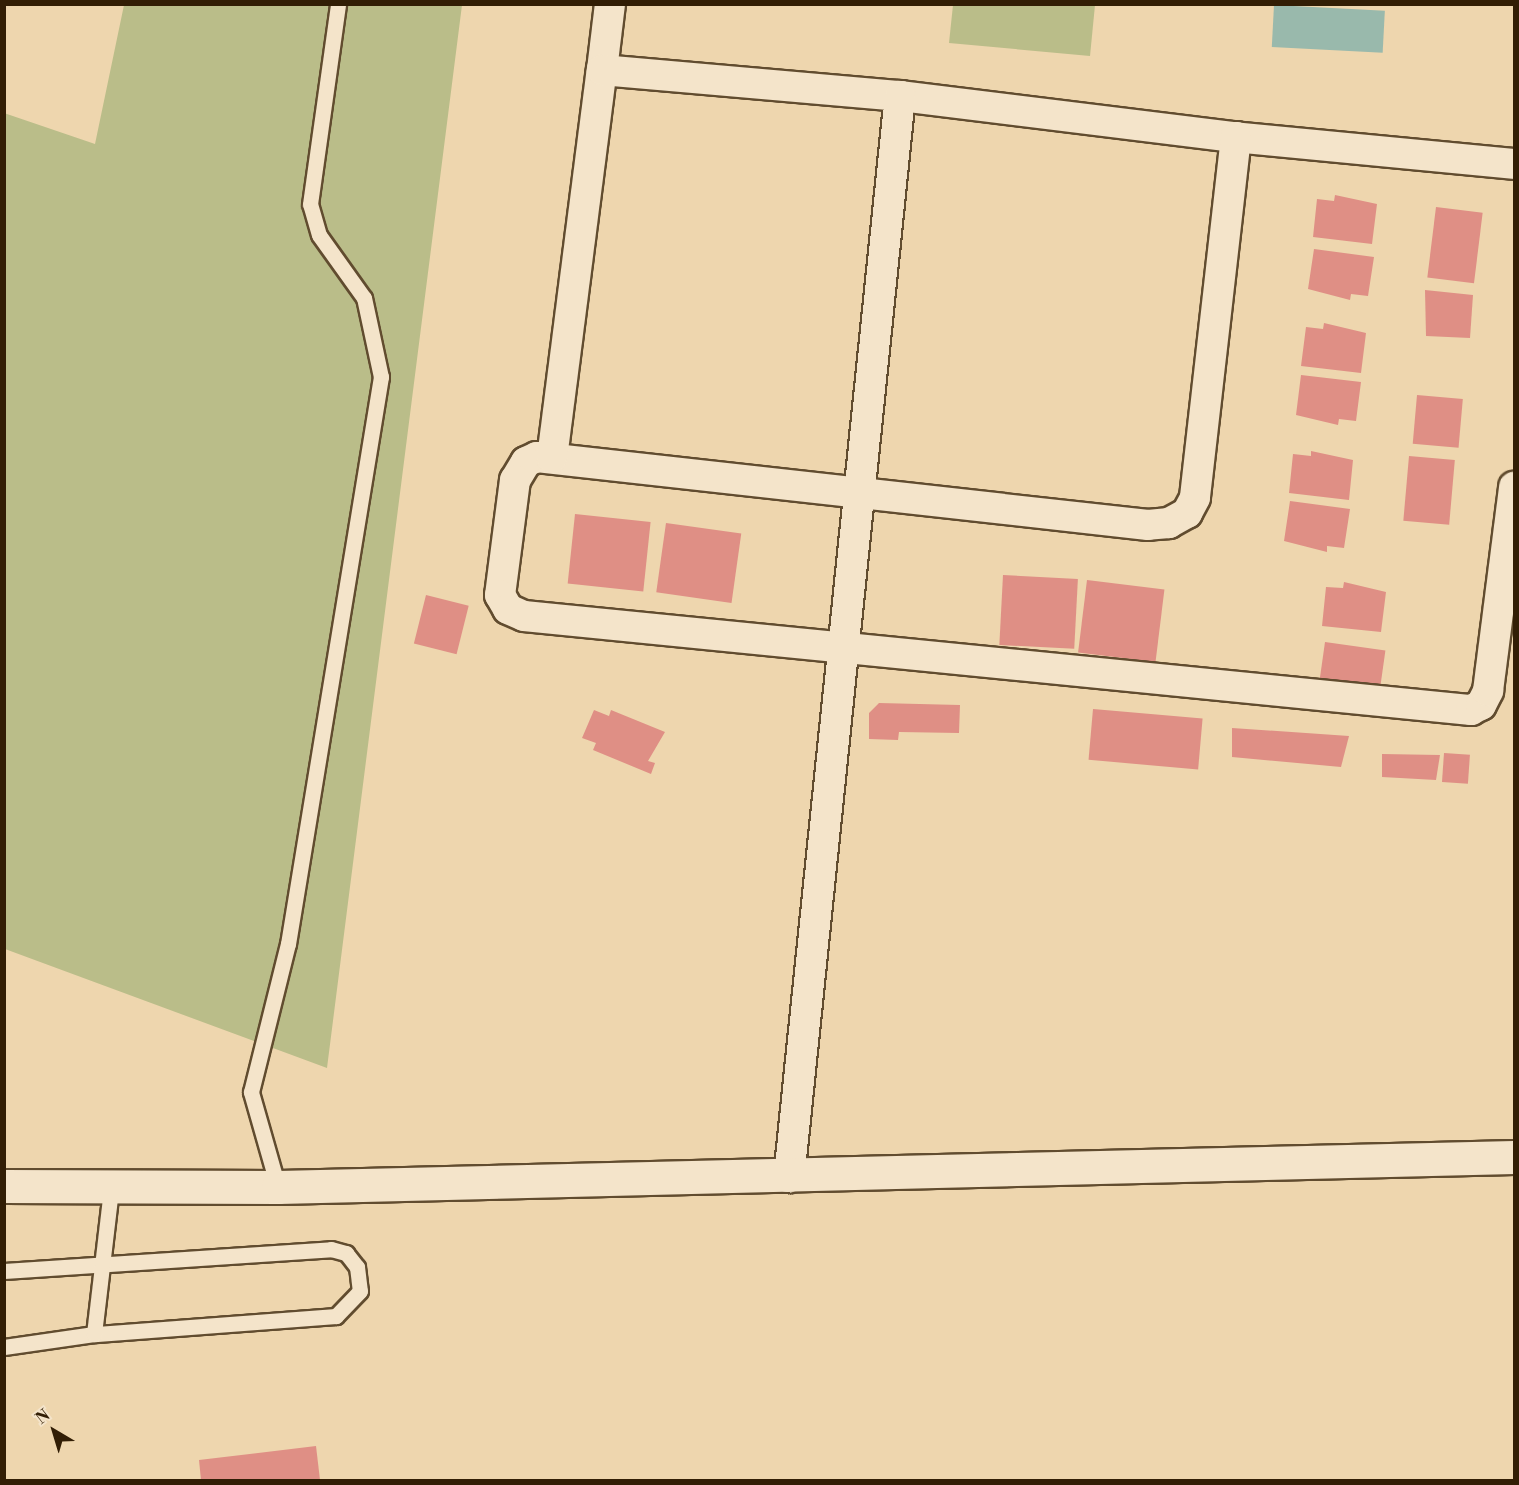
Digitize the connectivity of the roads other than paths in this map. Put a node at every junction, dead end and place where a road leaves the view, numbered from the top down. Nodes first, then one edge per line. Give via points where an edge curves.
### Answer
1 (338, 4) edge
2 (610, 4) edge
3 (602, 70) junction
4 (900, 96) junction
5 (1236, 136) junction
6 (1515, 164) edge
7 (552, 458) junction
8 (1515, 487) edge
9 (858, 491) junction
10 (1505, 637) edge
11 (843, 645) junction
12 (1515, 1158) edge
13 (789, 1177) junction
14 (4, 1186) edge
15 (278, 1186) junction
16 (111, 1189) junction
17 (102, 1265) junction
18 (4, 1271) edge
19 (94, 1334) junction
20 (4, 1347) edge

1 - 15 lane via 310,204 319,235 364,298 381,377 288,944 251,1092
2 - 3 street
3 - 4 street
3 - 7 street
4 - 5 street
4 - 9 street
5 - 6 street
5 - 9 street via 1195,498 1187,513 1148,525
7 - 9 street
7 - 11 street via 526,462 515,480 499,573 500,595 508,609 525,616
8 - 10 street
9 - 11 street
10 - 11 street via 1487,698 1471,710
11 - 13 street
12 - 13 street
13 - 15 street
14 - 16 street
15 - 16 street
16 - 17 lane
17 - 18 lane
17 - 19 lane
17 - 19 lane via 331,1249 346,1253 357,1267 360,1290 336,1316
19 - 20 lane

